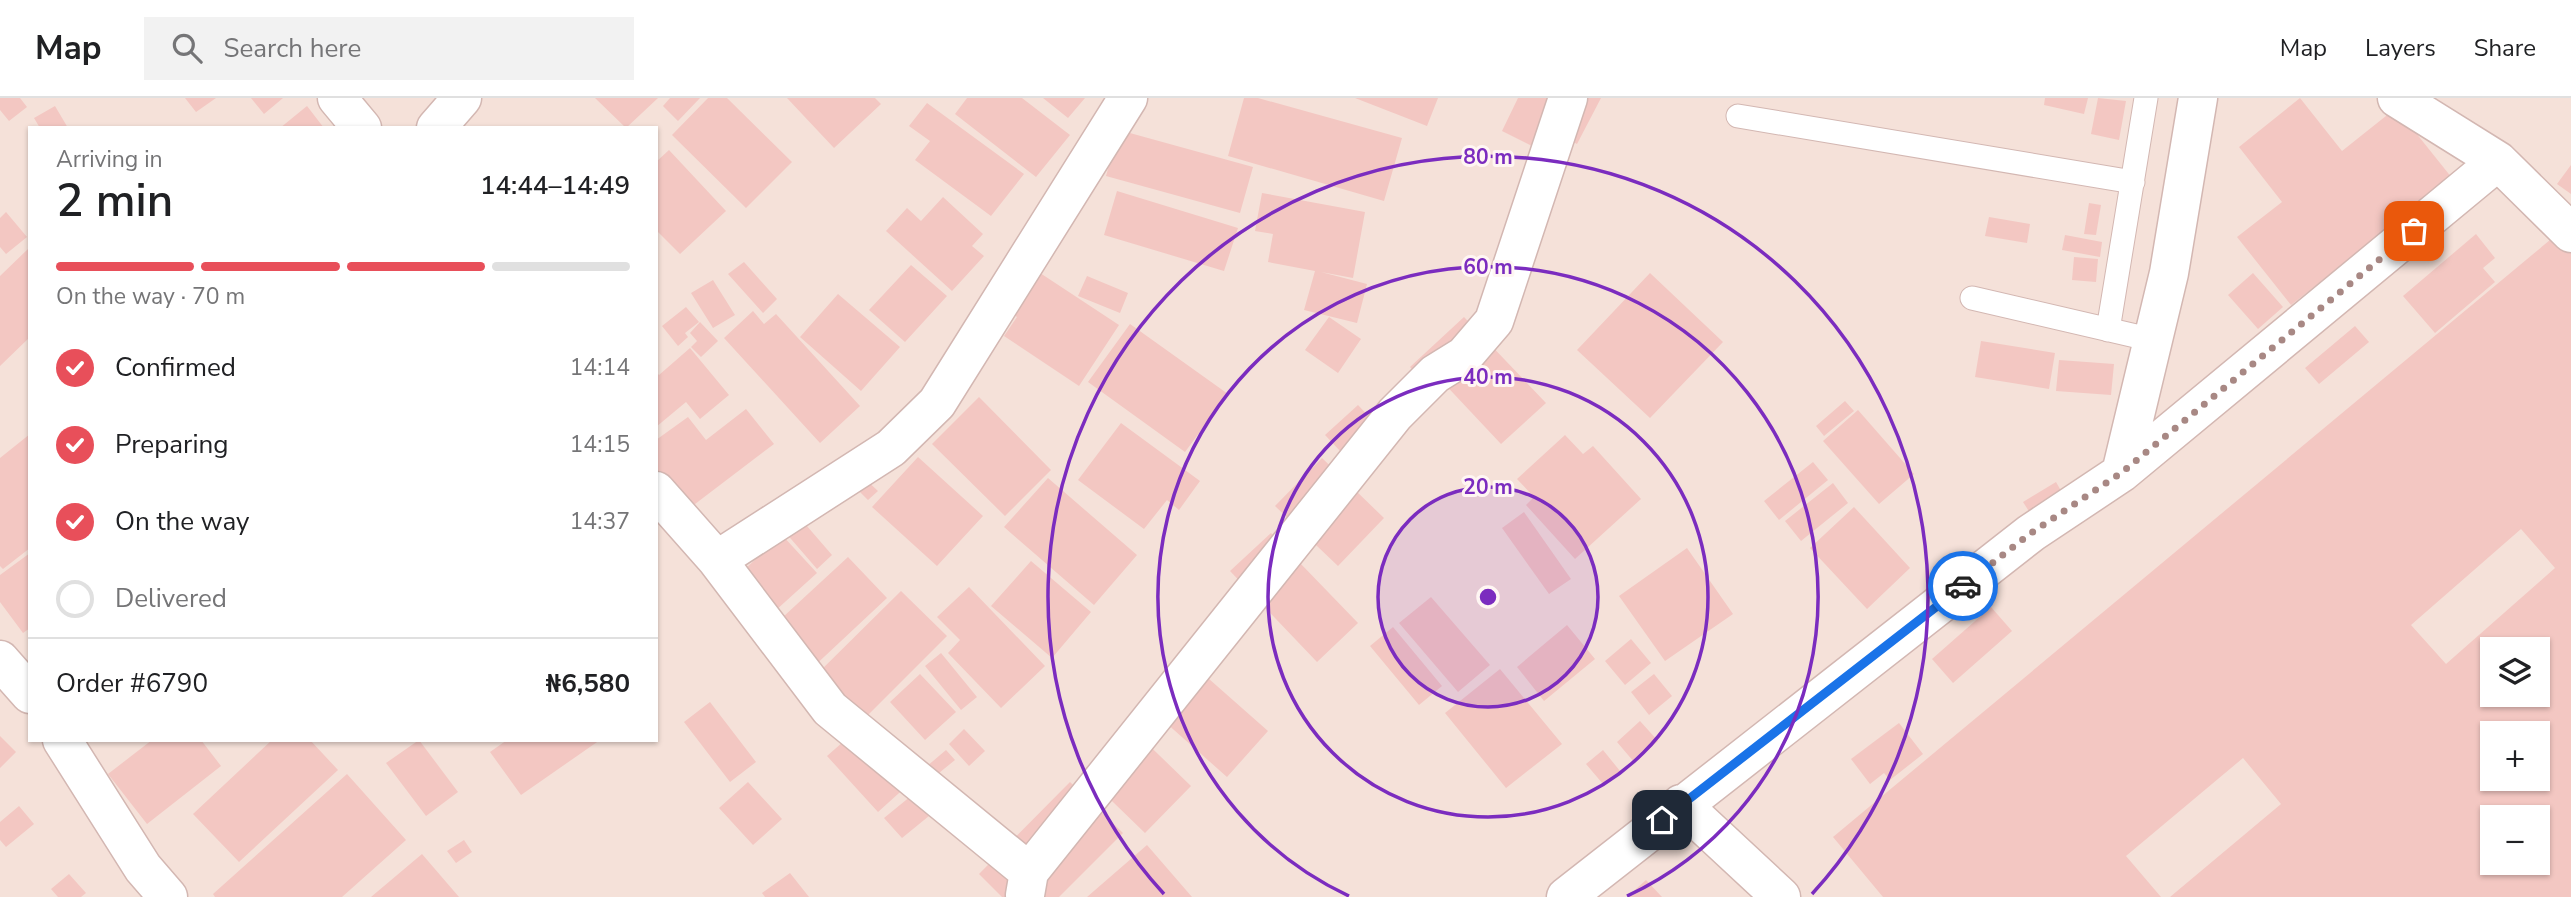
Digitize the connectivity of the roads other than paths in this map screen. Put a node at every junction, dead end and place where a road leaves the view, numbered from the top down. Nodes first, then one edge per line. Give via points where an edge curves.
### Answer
1 (337, 98) edge
2 (461, 98) edge
3 (1128, 98) edge
4 (1568, 98) edge
5 (2146, 98) edge
6 (2198, 98) edge
7 (2397, 98) edge
8 (1738, 116) dead end
9 (360, 126) edge
10 (438, 126) edge
11 (2498, 161) junction
12 (2133, 182) junction
13 (2571, 233) edge
14 (1972, 298) dead end
15 (2108, 330) junction
16 (2153, 340) junction
17 (2121, 473) junction
18 (658, 493) edge
19 (717, 560) junction
20 (0, 660) edge
21 (28, 692) edge
22 (63, 742) edge
23 (1681, 804) junction
24 (1027, 884) edge
25 (168, 897) edge
26 (1566, 897) edge
27 (1781, 897) edge

1 - 9 street
2 - 10 street
3 - 19 street via 937,403 891,448
4 - 24 street via 1494,321 1464,356 1435,374 1395,414
5 - 12 lane
6 - 16 street
7 - 11 street
8 - 12 lane
11 - 13 street
11 - 17 street
12 - 15 lane
14 - 15 lane
15 - 16 lane
16 - 17 street
17 - 23 street via 2031,533
18 - 19 street
19 - 24 street via 830,709
20 - 21 street
22 - 25 street via 143,868
23 - 26 street
23 - 27 street

